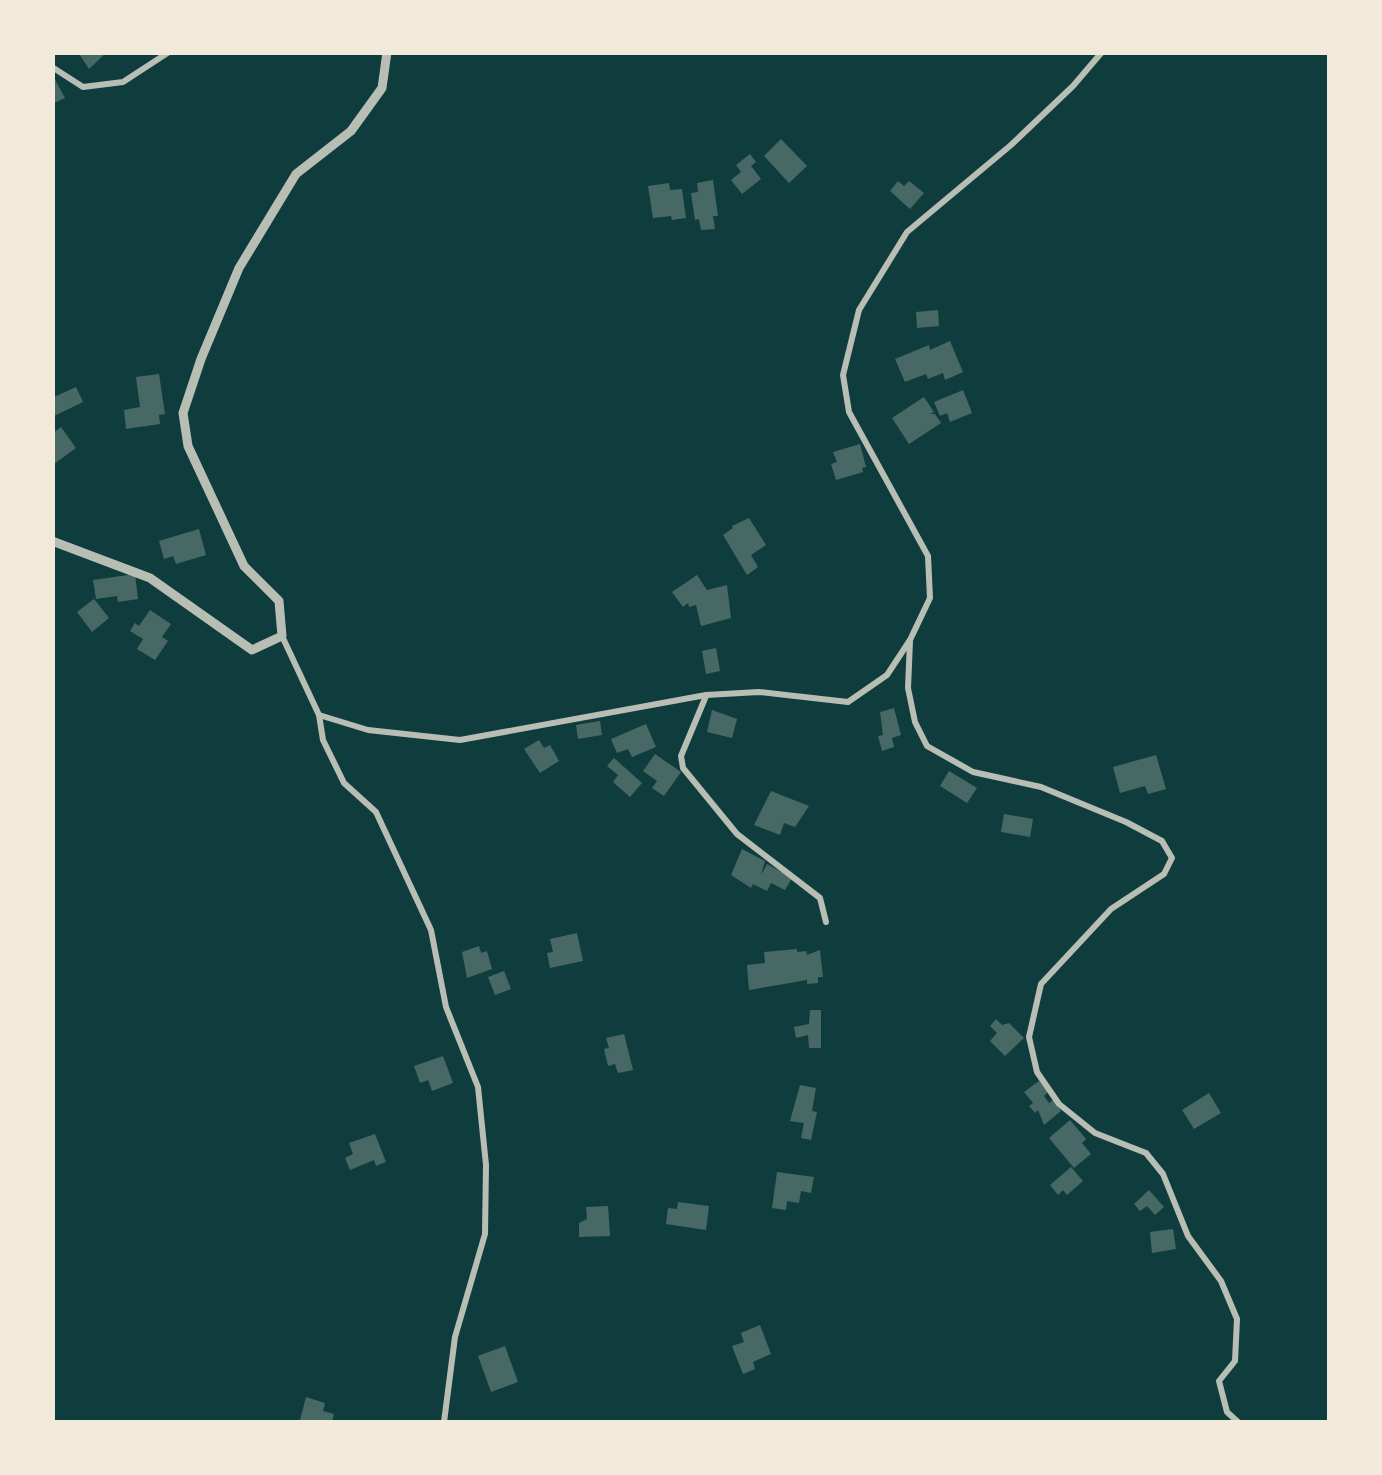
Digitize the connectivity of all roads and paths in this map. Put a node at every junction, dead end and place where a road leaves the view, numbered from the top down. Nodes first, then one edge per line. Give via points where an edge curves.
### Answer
1 (169, 52) edge
2 (388, 52) edge
3 (1102, 52) edge
4 (52, 68) edge
5 (52, 541) edge
6 (282, 636) junction
7 (910, 640) junction
8 (706, 695) junction
9 (319, 715) junction
10 (826, 922) dead end
11 (444, 1422) edge
12 (1238, 1422) edge

1 - 4 street via 109,84 83,87
2 - 6 street via 382,88 351,131 296,174 239,268 182,413 188,446 244,566 279,601
3 - 7 street via 1023,134 907,232 858,310 843,375 849,412 928,556 930,598
5 - 6 street via 150,578 252,650
6 - 9 street
7 - 8 street via 886,676 848,702 759,692
7 - 12 street via 908,688 927,746 973,772 1041,787 1126,822 1162,841 1172,858 1164,874 1111,909 1040,984 1029,1037 1036,1072 1060,1104 1095,1133 1146,1153 1163,1174 1188,1236 1221,1281 1237,1319 1236,1361 1220,1382 1227,1412
8 - 9 street via 460,740 368,730
8 - 10 street via 681,756 683,768 736,834 820,898
9 - 11 street via 344,783 376,812 430,930 446,1007 478,1087 485,1234 455,1337

